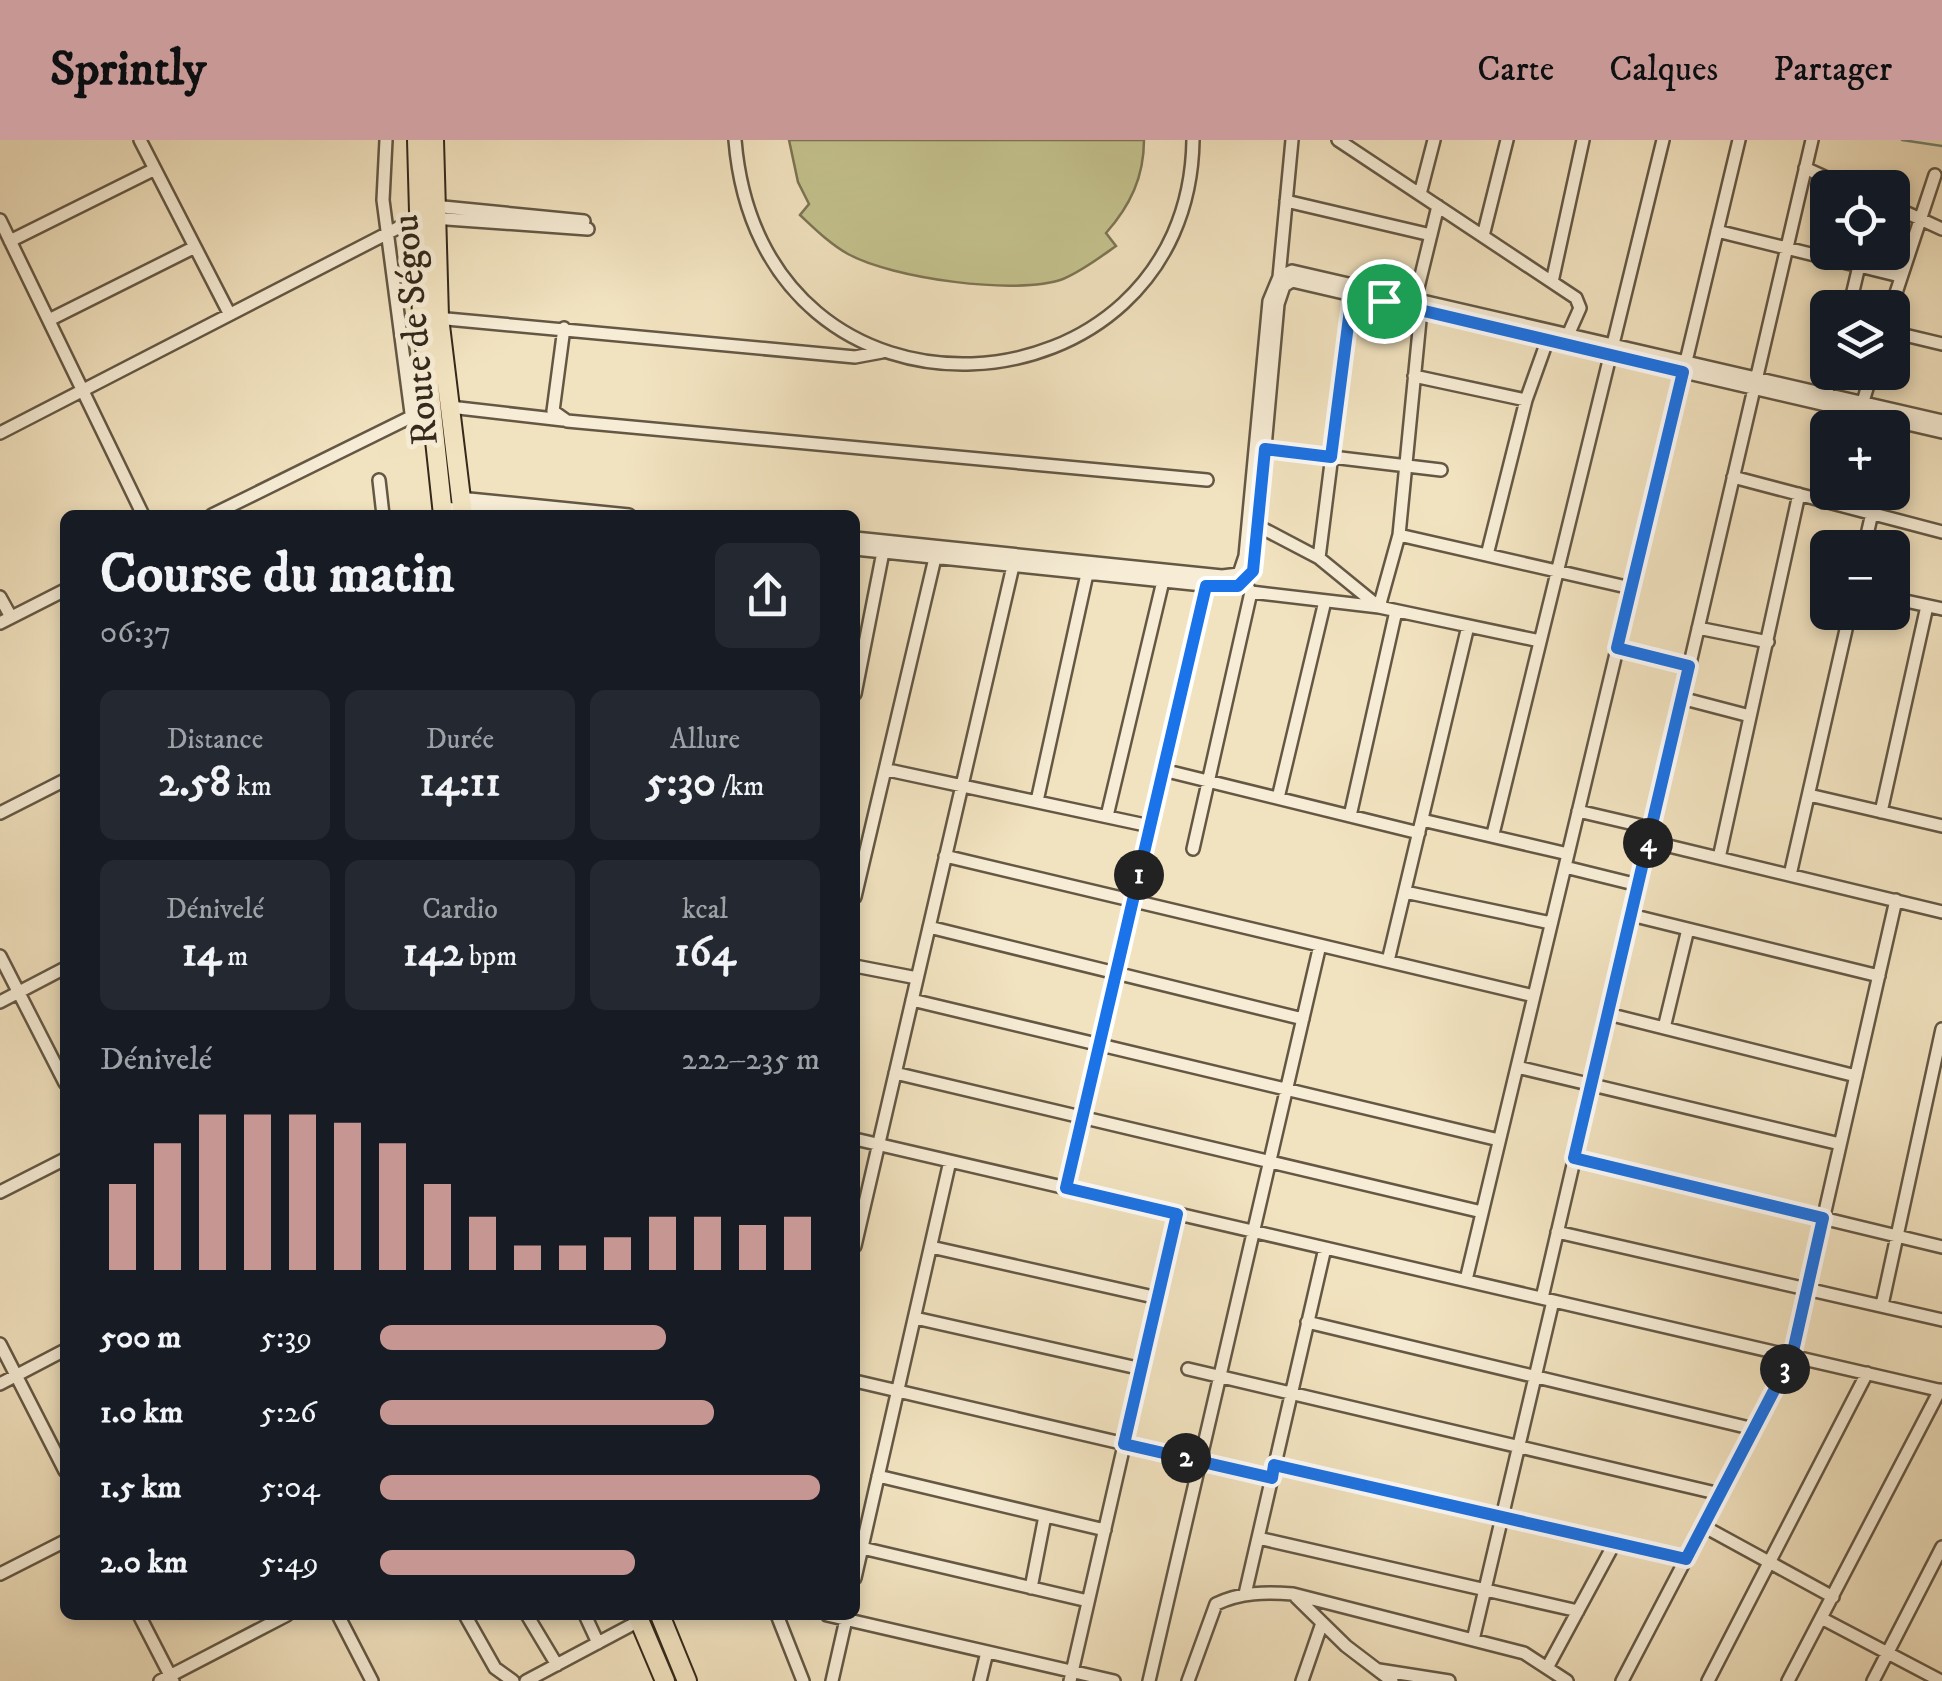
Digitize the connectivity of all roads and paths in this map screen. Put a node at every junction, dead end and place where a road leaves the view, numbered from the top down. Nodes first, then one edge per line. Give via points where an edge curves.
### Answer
1 (140, 140) edge
2 (386, 140) edge
3 (417, 140) edge
4 (434, 140) edge
5 (735, 140) edge
6 (1193, 140) edge
7 (1292, 140) edge
8 (1338, 140) edge
9 (1434, 140) edge
10 (1507, 140) edge
11 (1583, 140) edge
12 (1662, 140) edge
13 (1738, 140) edge
14 (1812, 140) edge
15 (1357, 146) edge
16 (1805, 168) junction
17 (155, 169) junction
18 (1810, 170) edge
19 (1935, 176) dead end
20 (1420, 194) junction
21 (1286, 201) junction
22 (1438, 206) junction
23 (427, 211) junction
24 (1910, 214) edge
25 (1918, 218) junction
26 (0, 220) edge
27 (588, 225) dead end
28 (1942, 229) edge
29 (387, 232) junction
30 (1717, 232) junction
31 (1431, 235) junction
32 (1484, 236) junction
33 (10, 241) junction
34 (195, 247) junction
35 (1786, 248) junction
36 (1810, 254) edge
37 (1875, 270) edge
38 (1900, 276) junction
39 (1282, 281) junction
40 (1552, 282) junction
41 (1352, 290) junction
42 (1896, 290) edge
43 (1417, 306) junction
44 (229, 313) junction
45 (430, 318) junction
46 (49, 320) junction
47 (564, 328) junction
48 (1550, 335) junction
49 (1568, 336) junction
50 (1910, 336) edge
51 (1942, 344) edge
52 (1611, 350) junction
53 (882, 352) junction
54 (1684, 367) junction
55 (1414, 376) junction
56 (1755, 384) junction
57 (84, 389) junction
58 (1827, 390) edge
59 (1866, 390) edge
60 (1826, 395) junction
61 (1526, 400) junction
62 (450, 407) junction
63 (1861, 408) junction
64 (420, 411) junction
65 (567, 421) junction
66 (1942, 421) edge
67 (0, 432) edge
68 (1942, 432) edge
69 (1265, 449) junction
70 (1331, 457) junction
71 (1404, 465) junction
72 (1442, 470) dead end
73 (1733, 476) junction
74 (380, 480) dead end
75 (1207, 480) dead end
76 (1799, 494) junction
77 (1810, 495) edge
78 (442, 506) edge
79 (462, 507) edge
80 (141, 510) edge
81 (222, 510) edge
82 (382, 510) edge
83 (525, 510) edge
84 (1864, 510) edge
85 (1872, 513) junction
86 (1258, 526) junction
87 (1868, 530) edge
88 (1942, 532) edge
89 (1399, 535) junction
90 (860, 539) edge
91 (860, 550) edge
92 (883, 552) junction
93 (1487, 555) junction
94 (935, 558) junction
95 (1319, 558) junction
96 (1013, 566) junction
97 (1558, 570) junction
98 (1088, 574) junction
99 (1163, 581) junction
100 (1245, 583) junction
101 (1206, 586) junction
102 (1632, 588) junction
103 (60, 592) edge
104 (0, 596) edge
105 (1325, 601) junction
106 (1910, 602) edge
107 (1927, 606) junction
108 (1379, 608) junction
109 (1942, 609) edge
110 (1396, 611) junction
111 (5, 620) edge
112 (1468, 626) junction
113 (1698, 628) junction
114 (1846, 630) edge
115 (861, 635) edge
116 (1540, 641) junction
117 (1768, 642) junction
118 (1617, 648) junction
119 (1689, 666) junction
120 (1682, 698) junction
121 (1750, 716) junction
122 (888, 770) junction
123 (1163, 770) junction
124 (1208, 781) junction
125 (60, 783) edge
126 (962, 786) junction
127 (1809, 796) junction
128 (1278, 798) junction
129 (1036, 802) junction
130 (1578, 811) junction
131 (1880, 812) junction
132 (0, 813) edge
133 (1107, 816) junction
134 (1350, 816) junction
135 (1422, 820) junction
136 (1150, 826) junction
137 (1942, 826) edge
138 (1419, 833) junction
139 (1494, 834) junction
140 (1650, 834) junction
141 (1193, 849) dead end
142 (1568, 854) junction
143 (945, 856) junction
144 (1718, 858) junction
145 (860, 864) edge
146 (1564, 868) junction
147 (1790, 875) junction
148 (1638, 885) junction
149 (1405, 892) junction
150 (1896, 900) junction
151 (1133, 901) junction
152 (1942, 912) edge
153 (1631, 915) junction
154 (1551, 924) junction
155 (929, 927) junction
156 (1688, 929) junction
157 (1320, 945) junction
158 (0, 956) edge
159 (1388, 962) junction
160 (860, 967) edge
161 (60, 971) edge
162 (1116, 974) junction
163 (1878, 976) junction
164 (917, 978) junction
165 (18, 992) junction
166 (1534, 996) junction
167 (912, 1000) junction
168 (0, 1002) edge
169 (1608, 1014) junction
170 (1303, 1018) junction
171 (1664, 1028) junction
172 (1942, 1029) edge
173 (1099, 1044) junction
174 (1517, 1068) junction
175 (60, 1073) edge
176 (895, 1073) junction
177 (1856, 1076) junction
178 (1591, 1085) junction
179 (1286, 1090) junction
180 (1082, 1118) junction
181 (860, 1140) edge
182 (1500, 1140) junction
183 (878, 1144) junction
184 (1840, 1144) junction
185 (1574, 1158) junction
186 (950, 1161) junction
187 (60, 1162) edge
188 (1270, 1162) junction
189 (1066, 1188) junction
190 (0, 1192) edge
191 (1482, 1212) junction
192 (1177, 1214) junction
193 (1823, 1218) junction
194 (860, 1224) edge
195 (1253, 1231) junction
196 (1557, 1232) junction
197 (1897, 1236) junction
198 (931, 1246) junction
199 (1942, 1247) edge
200 (1325, 1248) junction
201 (1466, 1280) junction
202 (1808, 1287) junction
203 (1158, 1298) junction
204 (1547, 1299) junction
205 (1882, 1305) junction
206 (914, 1318) junction
207 (1942, 1320) edge
208 (1308, 1322) junction
209 (0, 1344) edge
210 (60, 1353) edge
211 (1792, 1356) junction
212 (1188, 1368) dead end
213 (1142, 1369) junction
214 (1867, 1373) junction
215 (16, 1376) junction
216 (1220, 1376) junction
217 (1535, 1376) junction
218 (860, 1382) edge
219 (0, 1384) edge
220 (898, 1391) junction
221 (1941, 1391) edge
222 (1291, 1392) junction
223 (1754, 1429) junction
224 (1124, 1444) junction
225 (1518, 1446) junction
226 (60, 1461) edge
227 (1200, 1461) junction
228 (1273, 1471) junction
229 (878, 1476) junction
230 (1720, 1494) junction
231 (1046, 1516) junction
232 (1502, 1518) junction
233 (1703, 1526) junction
234 (1104, 1530) junction
235 (1258, 1538) junction
236 (60, 1544) edge
237 (1614, 1544) junction
238 (1942, 1547) edge
239 (862, 1548) junction
240 (860, 1557) edge
241 (1686, 1559) junction
242 (1770, 1562) junction
243 (0, 1574) edge
244 (1031, 1588) junction
245 (1485, 1590) junction
246 (1246, 1594) junction
247 (1292, 1594) junction
248 (1834, 1598) junction
249 (1088, 1601) junction
250 (1578, 1611) junction
251 (1822, 1618) junction
252 (141, 1620) edge
253 (279, 1620) edge
254 (341, 1620) edge
255 (468, 1620) edge
256 (530, 1620) edge
257 (587, 1620) edge
258 (635, 1620) edge
259 (639, 1620) edge
260 (662, 1620) edge
261 (779, 1620) edge
262 (845, 1620) edge
263 (858, 1620) edge
264 (1322, 1622) junction
265 (1473, 1640) junction
266 (598, 1643) junction
267 (987, 1652) junction
268 (1888, 1653) junction
269 (557, 1664) junction
270 (1546, 1668) junction
271 (1378, 1670) junction
272 (1071, 1677) edge
273 (168, 1679) edge
274 (372, 1681) edge
275 (512, 1681) edge
276 (526, 1681) edge
277 (665, 1681) edge
278 (687, 1681) edge
279 (803, 1681) edge
280 (832, 1681) edge
281 (980, 1681) edge
282 (1114, 1681) edge
283 (1149, 1681) edge
284 (1188, 1681) edge
285 (1302, 1681) edge
286 (1392, 1681) edge
287 (1448, 1681) edge
288 (1566, 1681) edge
289 (1622, 1681) edge
290 (1708, 1681) edge
291 (1788, 1681) edge
292 (1873, 1681) edge
293 (1941, 1681) edge

1 - 17 street
2 - 29 street
3 - 23 highway, Route de Ségou
4 - 23 highway, Route de Ségou
5 - 53 street via 744,196 766,253 802,299
6 - 53 street via 1189,186 1169,239 1136,288 1098,322 1049,350 986,364 932,363
7 - 21 street
8 - 15 street
9 - 20 street
10 - 32 street
11 - 40 street
12 - 52 street
13 - 30 street
14 - 16 street
15 - 20 street
16 - 18 street
16 - 35 street
17 - 33 street
17 - 34 street
19 - 25 street
20 - 22 street
21 - 31 street
21 - 39 street
22 - 31 street
22 - 32 street
23 - 27 street
23 - 29 street
23 - 45 highway, Route de Ségou
24 - 25 street
25 - 28 street
25 - 38 street
26 - 33 street
29 - 44 street
29 - 64 street
30 - 35 street
30 - 54 street
31 - 43 street
32 - 40 street
33 - 46 street
34 - 44 street
34 - 46 street
35 - 36 street
35 - 56 street
37 - 38 street
38 - 42 street
39 - 41 street
39 - 69 street
39 - 100 street via 1269,301
40 - 49 street via 1580,303
41 - 43 street
41 - 70 street
43 - 48 street
43 - 55 street
44 - 57 street
45 - 47 street
45 - 62 highway, Route de Ségou
45 - 64 highway, Route de Ségou
46 - 57 street
47 - 53 street via 855,357
47 - 65 street via 554,412
48 - 49 street
48 - 52 street
48 - 61 street
49 - 52 street
50 - 51 street
52 - 54 street
52 - 97 street
54 - 56 street
54 - 102 street
55 - 61 street
55 - 71 street
56 - 60 street
56 - 63 street
56 - 73 street
57 - 67 street
57 - 80 street
58 - 60 street
59 - 63 street
60 - 63 street
61 - 93 street
62 - 65 street
62 - 79 highway, Route de Ségou
63 - 66 street
63 - 68 street
64 - 78 highway, Route de Ségou
64 - 81 street
65 - 75 street
69 - 70 street
69 - 86 street
70 - 71 street
70 - 95 street
71 - 72 street
71 - 89 street
73 - 76 street
73 - 113 street
74 - 82 street
76 - 77 street
76 - 117 street
78 - 79 street
79 - 83 street
84 - 85 street
85 - 87 street
85 - 88 street
86 - 95 street
86 - 100 street via 1253,571
89 - 93 street
89 - 108 street
90 - 100 street
91 - 92 street
92 - 94 street
92 - 115 street
93 - 97 street
94 - 96 street
94 - 122 street
95 - 108 street
96 - 98 street
96 - 126 street
97 - 102 street
97 - 116 street
98 - 99 street
98 - 129 street
99 - 101 street
99 - 133 street
100 - 101 street
100 - 105 street
100 - 124 street
101 - 123 street
102 - 118 street
103 - 111 street
104 - 111 street
105 - 108 street
105 - 128 street
106 - 107 street
107 - 109 street
107 - 131 street
108 - 110 street
110 - 112 street
110 - 134 street
112 - 116 street
112 - 135 street
113 - 117 street
113 - 119 street
114 - 127 street
116 - 139 street
117 - 121 street
118 - 119 street
118 - 130 street
119 - 120 street
120 - 121 street
120 - 140 street
121 - 144 street
122 - 126 street
122 - 145 street
123 - 124 street
123 - 136 street
124 - 128 street
124 - 141 street
125 - 132 street
126 - 129 street
126 - 143 street
127 - 131 street
127 - 147 street
128 - 134 street
129 - 133 street
130 - 140 street
130 - 142 street
131 - 137 street
133 - 136 street
134 - 138 street
135 - 138 street
135 - 139 street
136 - 151 street
138 - 149 street
139 - 142 street
140 - 144 street
140 - 148 street
142 - 146 street
143 - 151 street
143 - 155 street
144 - 147 street
146 - 148 street
146 - 154 street
147 - 150 street
148 - 153 street
149 - 154 street
149 - 159 street
150 - 152 street
150 - 163 street
151 - 157 street
151 - 162 street
153 - 156 street
153 - 169 street
154 - 166 street
155 - 162 street
155 - 164 street
156 - 163 street
156 - 171 street
157 - 159 street
157 - 170 street
158 - 165 street
159 - 166 street
160 - 164 street
161 - 165 street
162 - 170 street
162 - 173 street
163 - 177 street
164 - 167 street
165 - 168 street
165 - 175 street
166 - 174 street
167 - 173 street
167 - 176 street
169 - 171 street
169 - 178 street
170 - 179 street
171 - 177 street
172 - 197 street
173 - 179 street
173 - 180 street
174 - 178 street
174 - 182 street
176 - 180 street
176 - 183 street
177 - 184 street
178 - 184 street
178 - 185 street
179 - 182 street
179 - 188 street
180 - 188 street
180 - 189 street
181 - 183 street
182 - 191 street
183 - 186 street
183 - 194 street
184 - 193 street
185 - 193 street
185 - 196 street
186 - 189 street
186 - 198 street
187 - 190 street
188 - 191 street
188 - 195 street
189 - 192 street
191 - 201 street
192 - 195 street
192 - 203 street
193 - 197 street
193 - 202 street
195 - 200 street
195 - 216 street
196 - 202 street
196 - 204 street
197 - 199 street
197 - 205 street
198 - 203 street
198 - 206 street
200 - 201 street
200 - 208 street
201 - 204 street
202 - 205 street
202 - 211 street
203 - 213 street
204 - 211 street
204 - 217 street
205 - 207 street
206 - 213 street
206 - 220 street
208 - 217 street
208 - 222 street
209 - 215 street
210 - 215 street
211 - 214 street
211 - 223 street
212 - 216 street
213 - 224 street
214 - 221 street
214 - 242 street
215 - 219 street
215 - 226 street
216 - 222 street
216 - 227 street
217 - 223 street
217 - 225 street
218 - 220 street
220 - 224 street
220 - 229 street
221 - 248 street
222 - 225 street
222 - 228 street
223 - 230 street
224 - 227 street
224 - 234 street
225 - 230 street
225 - 232 street
227 - 228 street
227 - 283 street
228 - 232 street
228 - 235 street
229 - 231 street
229 - 239 street
230 - 233 street
231 - 234 street
231 - 244 street
232 - 237 street
232 - 245 street
233 - 241 street
233 - 242 street
234 - 249 street
235 - 245 street
235 - 246 street
236 - 243 street
237 - 241 street
237 - 250 street
238 - 268 street
239 - 240 street
239 - 244 street
241 - 289 street
242 - 248 street
242 - 290 street
244 - 249 street
245 - 250 street
245 - 265 street
246 - 247 street
246 - 284 street via 1216,1604
247 - 264 street
247 - 265 street
248 - 251 street
249 - 272 street
250 - 270 street
251 - 268 street
251 - 291 street
252 - 273 street
253 - 273 street
254 - 274 street
255 - 275 street via 489,1660
256 - 269 street
257 - 266 street
258 - 266 street
259 - 277 highway
260 - 278 highway
261 - 279 street
262 - 280 street
263 - 267 street
264 - 271 street
264 - 285 street
265 - 270 street via 1524,1654
266 - 269 street
267 - 272 street
267 - 281 street
268 - 292 street
268 - 293 street
269 - 276 street
270 - 288 street
271 - 286 street
271 - 287 street
272 - 282 street

